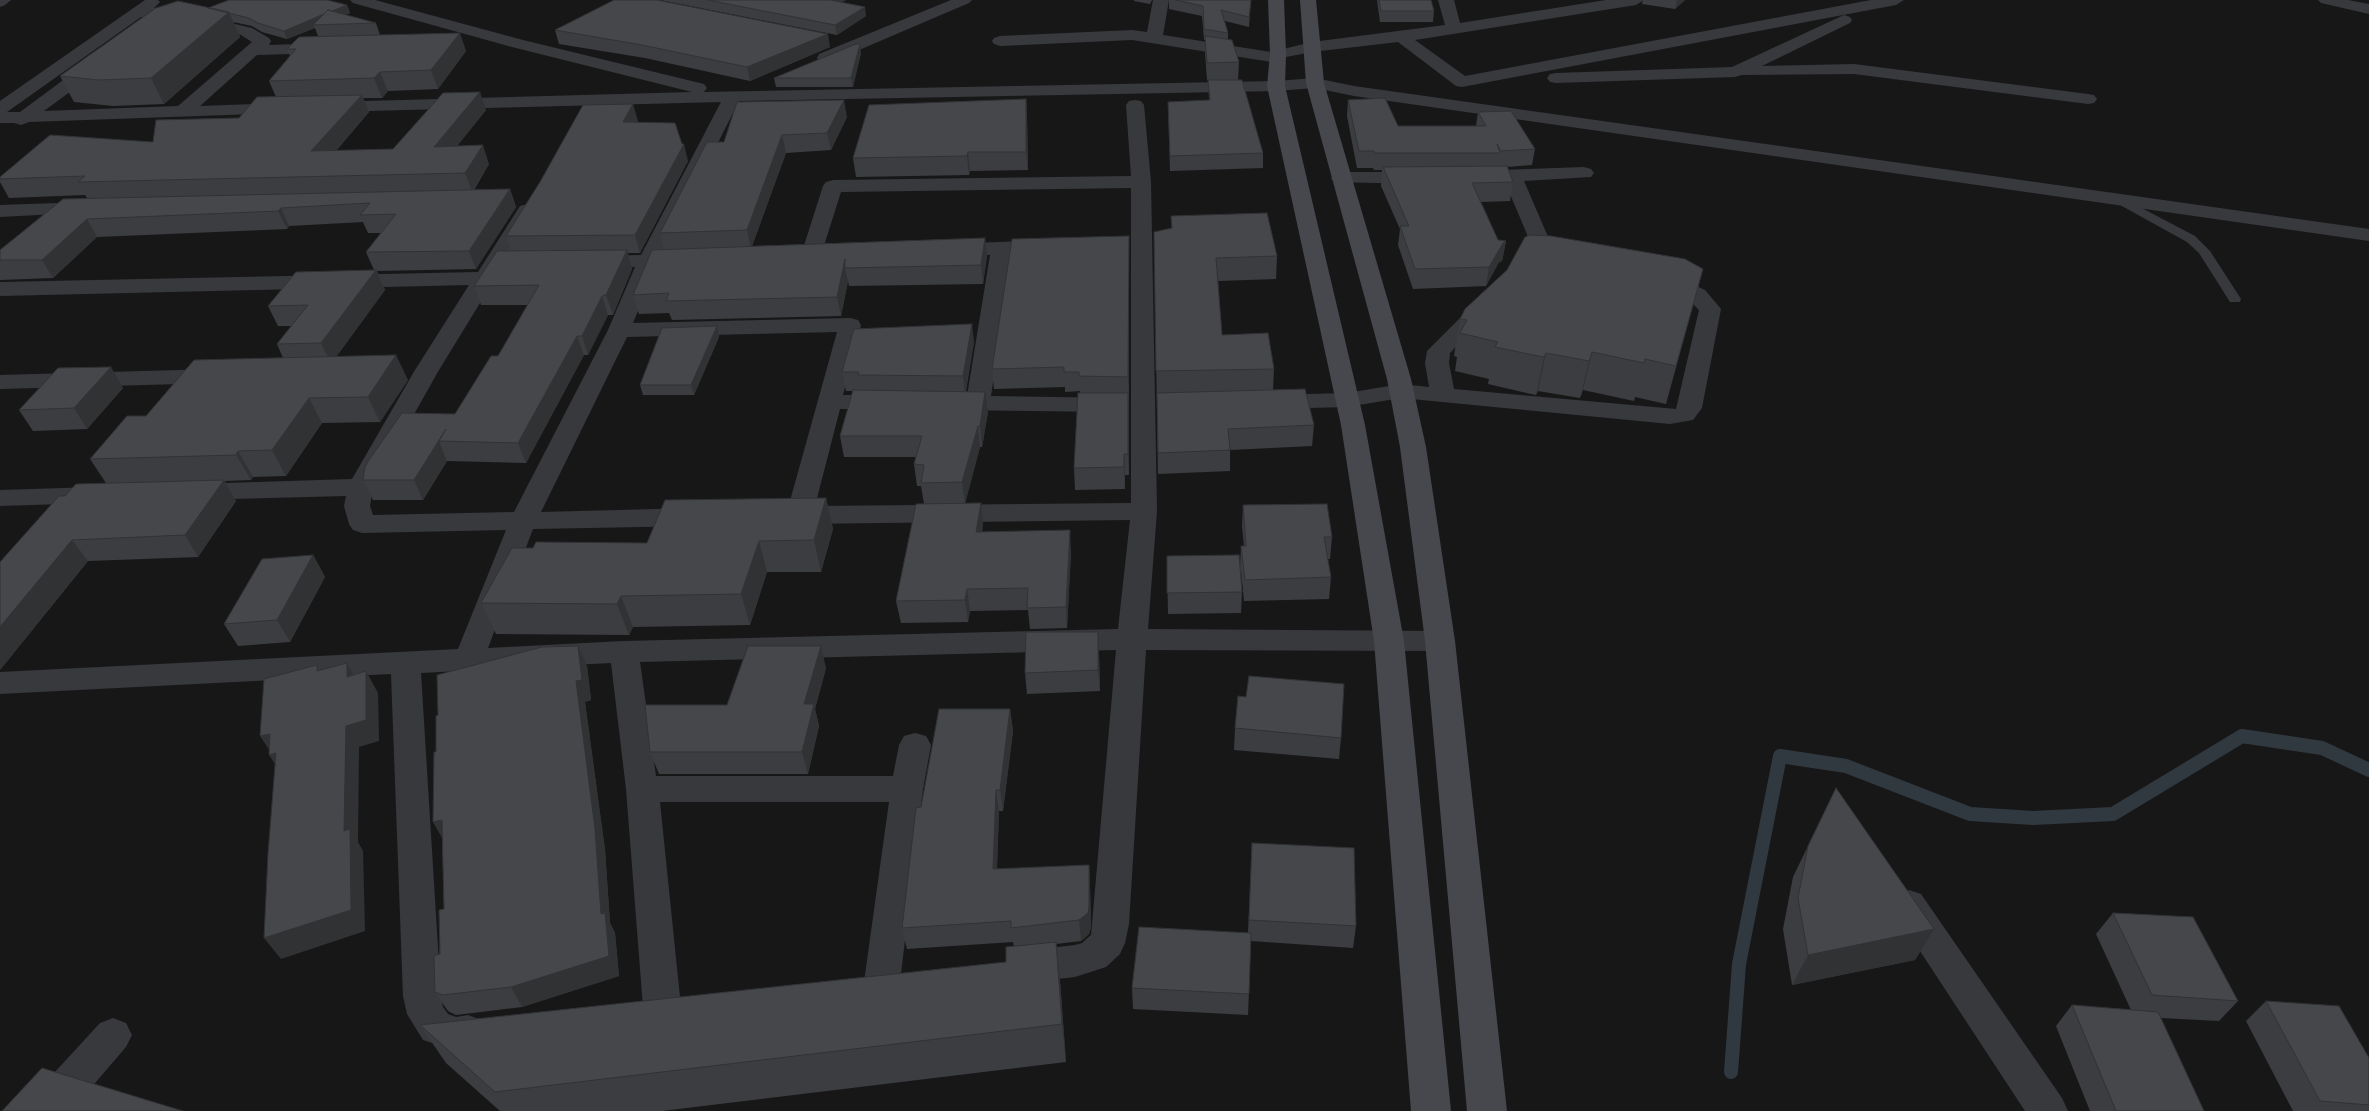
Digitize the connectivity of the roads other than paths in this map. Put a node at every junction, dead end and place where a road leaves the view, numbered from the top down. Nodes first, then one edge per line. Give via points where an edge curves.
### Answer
1 (154, 0) edge
2 (184, 0) edge
3 (358, 0) edge
4 (964, 0) edge
5 (1161, 0) edge
6 (1276, 0) edge
7 (1308, 0) edge
8 (1446, 0) edge
9 (1636, 0) edge
10 (1896, 0) edge
11 (2326, 0) edge
12 (1879, 3) junction
13 (2369, 9) edge
14 (138, 12) junction
15 (167, 12) junction
16 (1454, 29) junction
17 (143, 30) edge
18 (1154, 37) junction
19 (1401, 37) junction
20 (826, 40) edge
21 (1000, 41) dead end
22 (518, 44) junction
23 (459, 45) edge
24 (856, 46) junction
25 (1312, 47) junction
26 (342, 48) edge
27 (254, 50) junction
28 (111, 54) edge
29 (1278, 56) junction
30 (812, 64) edge
31 (1735, 72) junction
32 (777, 78) edge
33 (1462, 82) junction
34 (1317, 91) junction
35 (1277, 94) junction
36 (2088, 99) dead end
37 (729, 103) junction
38 (1135, 105) junction
39 (0, 109) edge
40 (184, 110) junction
41 (23, 118) junction
42 (322, 123) edge
43 (293, 124) edge
44 (2, 129) edge
45 (1584, 173) dead end
46 (1513, 177) junction
47 (1341, 178) junction
48 (1141, 182) junction
49 (529, 196) edge
50 (2115, 198) junction
51 (108, 208) edge
52 (68, 209) junction
53 (0, 211) edge
54 (45, 228) edge
55 (2369, 235) edge
56 (1538, 239) edge
57 (1062, 246) edge
58 (1002, 248) junction
59 (926, 251) edge
60 (811, 255) edge
61 (706, 259) edge
62 (648, 261) junction
63 (522, 262) edge
64 (571, 262) edge
65 (488, 270) junction
66 (1636, 280) edge
67 (0, 289) edge
68 (1496, 292) edge
69 (2234, 299) dead end
70 (619, 330) junction
71 (427, 370) junction
72 (397, 371) dead end
73 (238, 375) edge
74 (0, 382) edge
75 (1401, 391) junction
76 (1443, 395) junction
77 (1347, 400) junction
78 (829, 402) junction
79 (978, 403) junction
80 (1250, 403) edge
81 (1154, 405) junction
82 (360, 487) junction
83 (173, 493) edge
84 (124, 494) edge
85 (5, 504) edge
86 (1144, 511) junction
87 (798, 515) junction
88 (769, 516) edge
89 (720, 517) edge
90 (523, 521) junction
91 (1132, 638) junction
92 (1390, 641) junction
93 (1440, 641) junction
94 (624, 652) junction
95 (468, 661) junction
96 (406, 664) junction
97 (0, 683) edge
98 (915, 745) dead end
99 (907, 789) junction
100 (642, 790) junction
101 (1890, 876) edge
102 (998, 969) edge
103 (882, 982) edge
104 (662, 1007) edge
105 (496, 1029) edge
106 (113, 1035) dead end
107 (1430, 1095) edge
108 (45, 1111) edge
109 (1487, 1111) edge
110 (2048, 1111) edge

1 - 14 street
2 - 15 street
3 - 22 street
4 - 24 street
5 - 18 street
6 - 29 street
7 - 25 street
8 - 16 street
9 - 16 street
10 - 12 street
11 - 13 street
12 - 31 street
12 - 33 street
14 - 15 street
14 - 39 street
15 - 17 street
15 - 27 street via 246,31 263,41
16 - 19 street
18 - 21 street
18 - 29 street
19 - 25 street
19 - 33 street
20 - 24 street
22 - 23 street
22 - 37 street
24 - 30 street
25 - 29 street
25 - 34 street
26 - 27 street
27 - 40 street
28 - 41 street
29 - 35 street
31 - 33 street
31 - 36 street via 1854,69
32 - 37 street
34 - 35 street
34 - 47 street
34 - 50 street via 1354,91
35 - 37 street
35 - 38 street
35 - 77 street
37 - 38 street
37 - 40 street
37 - 42 street via 576,121
37 - 62 street
38 - 48 street
40 - 41 street
41 - 44 street
43 - 44 street
45 - 46 street
46 - 47 street
46 - 56 street
47 - 75 street
48 - 60 street via 833,186
48 - 81 street via 1131,243
49 - 65 street
50 - 55 street
50 - 69 lane via 2191,239 2204,252
51 - 52 street
52 - 53 street
52 - 54 street
57 - 58 street
58 - 59 street
58 - 79 street
61 - 62 street
62 - 64 street
62 - 70 street
63 - 65 street
65 - 67 street
65 - 71 street
66 - 76 street via 1682,288 1697,295 1710,309 1690,408 1684,415 1670,417
68 - 76 street via 1439,351 1437,363
70 - 78 street via 850,325
70 - 90 street
71 - 72 street
71 - 82 street
73 - 74 street
75 - 76 street
75 - 77 street
75 - 93 street via 1413,447
77 - 80 street
77 - 92 street
78 - 79 street
78 - 87 street
79 - 81 street
81 - 86 street
82 - 83 street
82 - 90 street via 357,506 362,524
84 - 85 street
86 - 87 street
86 - 91 street
87 - 88 street
89 - 90 street
90 - 95 street
91 - 92 street
91 - 94 street
91 - 102 street via 1107,943 1093,956 1076,961
92 - 93 street
92 - 107 street
93 - 109 street
94 - 95 street
94 - 100 street
95 - 96 street
96 - 97 street
96 - 105 street via 422,996 426,1014 436,1028 456,1034
98 - 99 street
99 - 100 street
99 - 103 street
100 - 104 street
101 - 110 street
106 - 108 street

